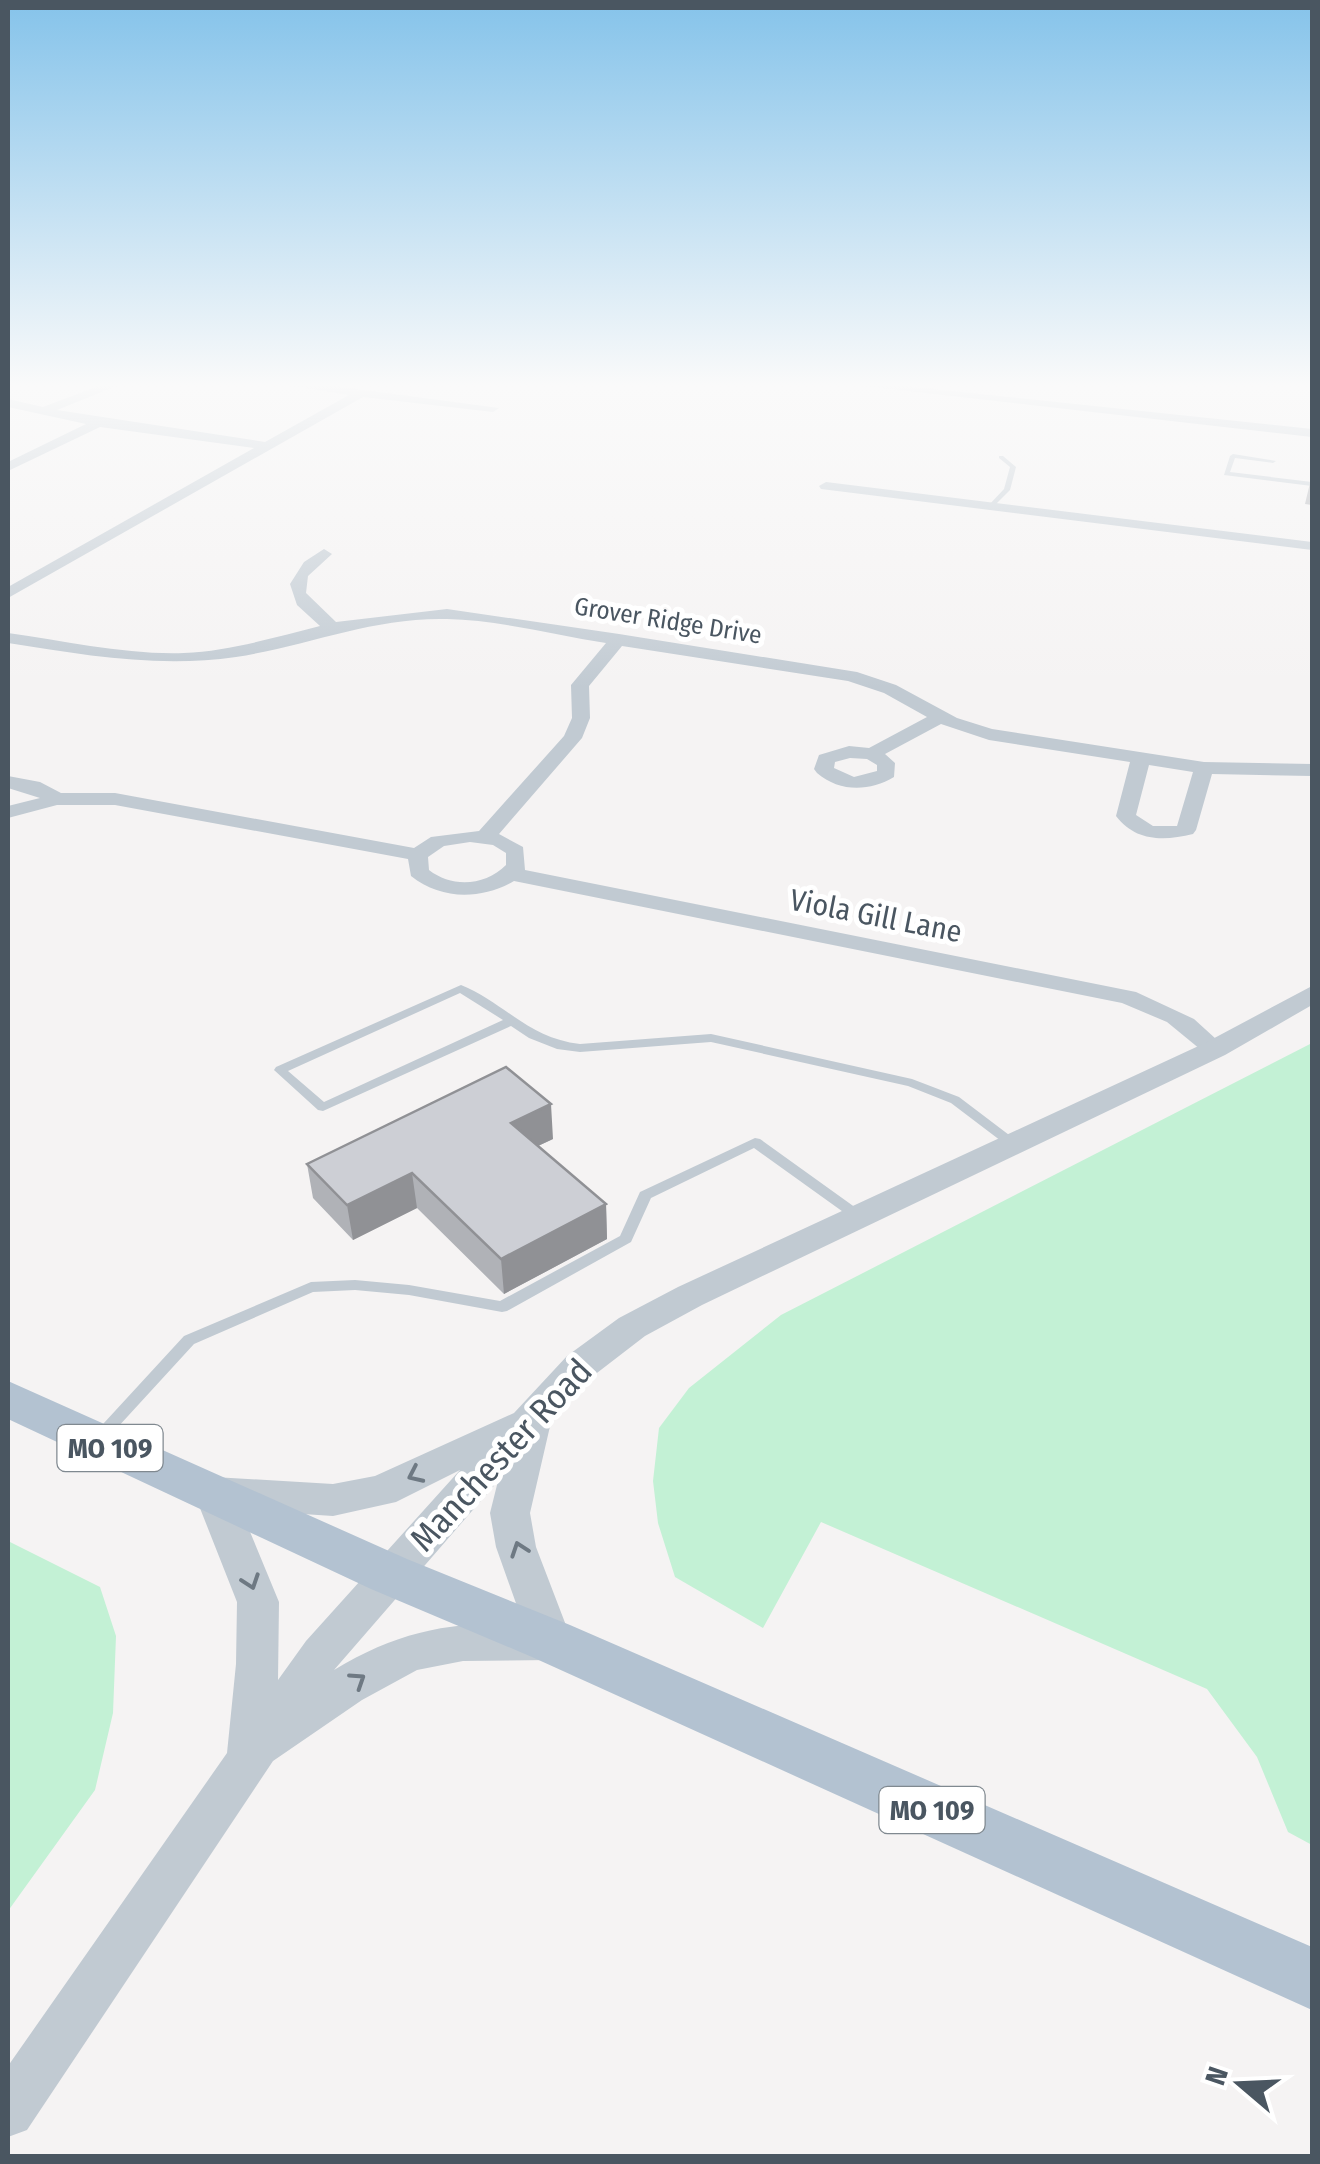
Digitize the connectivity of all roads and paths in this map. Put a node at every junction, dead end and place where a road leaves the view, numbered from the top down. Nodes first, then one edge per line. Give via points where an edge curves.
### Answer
1 (195, 486) edge
2 (826, 486) dead end
3 (1007, 486) edge
4 (992, 506) junction
5 (1312, 546) edge
6 (324, 554) dead end
7 (8, 592) edge
8 (333, 628) junction
9 (8, 638) edge
10 (619, 640) junction
11 (940, 717) junction
12 (872, 754) dead end
13 (1141, 758) junction
14 (1204, 768) junction
15 (1312, 770) edge
16 (8, 782) edge
17 (57, 799) junction
18 (8, 812) edge
19 (486, 836) junction
20 (418, 855) junction
21 (510, 874) junction
22 (1312, 994) edge
23 (512, 1021) junction
24 (1215, 1049) junction
25 (1014, 1144) junction
26 (859, 1217) junction
27 (8, 1399) edge
28 (534, 1416) junction
29 (95, 1442) junction
30 (214, 1492) junction
31 (389, 1574) junction
32 (552, 1641) junction
33 (249, 1756) junction
34 (1312, 1979) edge
35 (8, 2111) edge

1 - 7 street
2 - 4 street
3 - 4 lane
4 - 5 street
6 - 8 street via 302,572 296,591
8 - 9 street, Grover Ridge Drive via 184,658
8 - 10 street, Grover Ridge Drive via 447,614
10 - 11 street, Grover Ridge Drive via 851,676
10 - 19 street via 580,686 574,738
11 - 12 street
11 - 13 street, Grover Ridge Drive via 989,734
13 - 14 street, Grover Ridge Drive
13 - 14 street via 1126,816 1156,833 1186,830
14 - 15 street, Grover Ridge Drive
16 - 17 street
17 - 18 street
17 - 20 street via 115,798
19 - 20 street via 438,841
19 - 21 street via 516,851
20 - 21 street, Viola Gill Lane via 418,872 437,885 485,886
21 - 24 street, Viola Gill Lane via 1128,997 1173,1014
22 - 24 street, Manchester Road
23 - 23 lane via 461,988 280,1070 323,1107
23 - 25 lane via 556,1045 711,1038 912,1082 955,1100
24 - 25 street, Manchester Road
25 - 26 street, Manchester Road
26 - 28 street, Manchester Road via 632,1327 580,1366
26 - 29 lane via 755,1142 645,1195 626,1239 502,1306 409,1290 312,1287 189,1340
27 - 29 main road, MO 109
28 -> 30 street via 382,1491 333,1500
28 - 31 street, Manchester Road
32 -> 28 street via 516,1547 510,1512
29 - 30 main road, MO 109
30 - 31 main road, MO 109
30 -> 33 street via 258,1602
31 - 32 main road, MO 109
31 - 33 street, Manchester Road
33 -> 32 street via 394,1660 435,1646
32 - 34 main road, MO 109
33 - 35 street, Manchester Road

